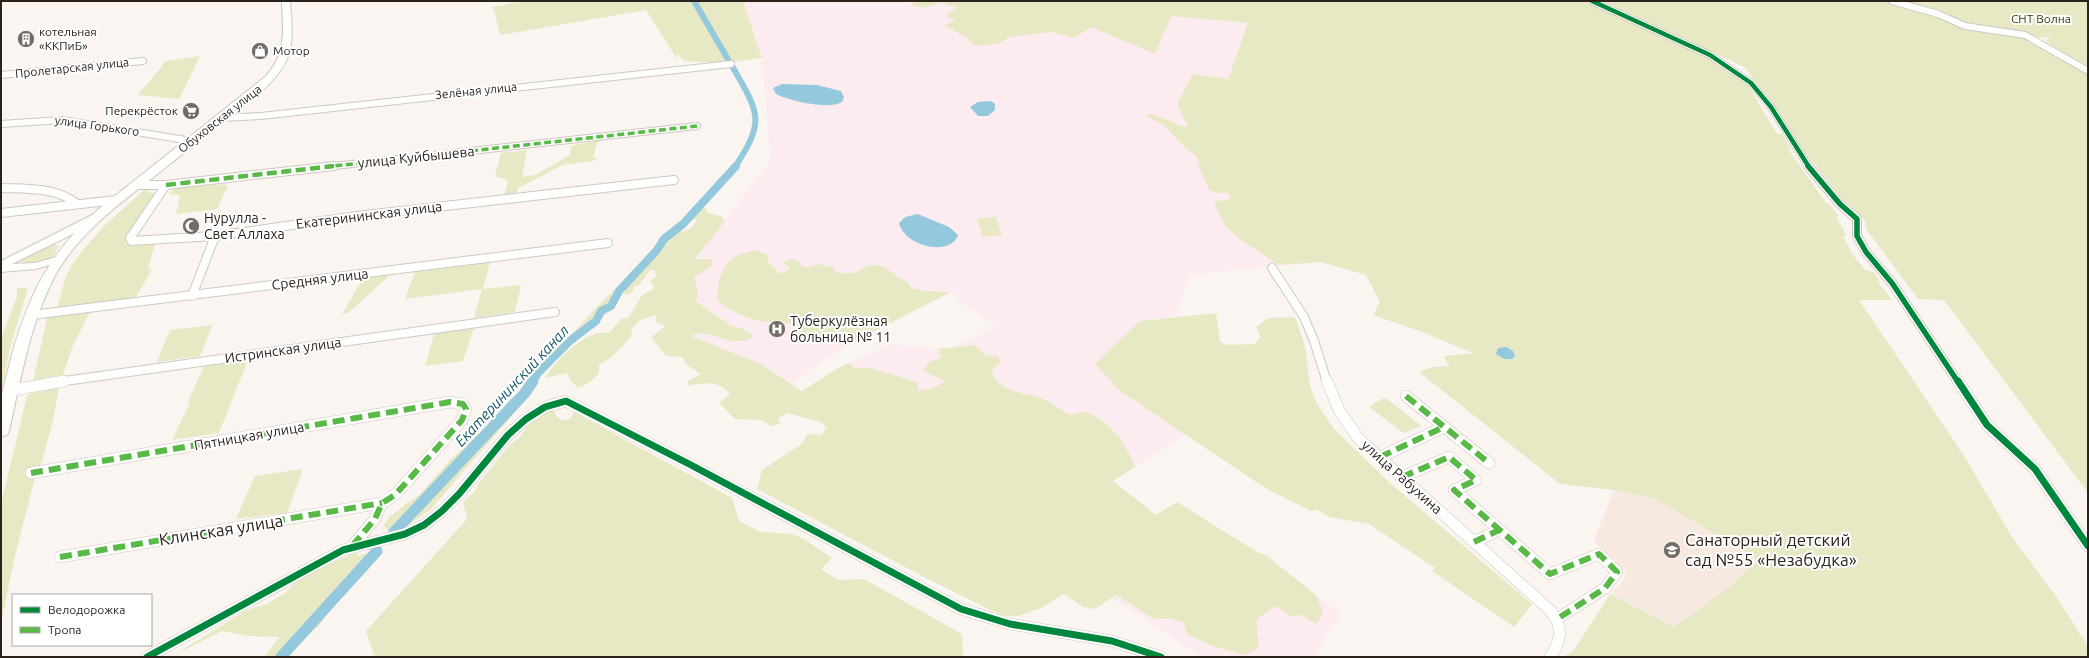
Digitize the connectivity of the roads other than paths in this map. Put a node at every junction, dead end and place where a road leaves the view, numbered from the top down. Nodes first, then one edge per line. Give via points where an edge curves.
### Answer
1 (286, 1) edge
2 (1592, 1) edge
3 (1892, 1) edge
4 (143, 61) dead end
5 (731, 64) dead end
6 (2088, 71) edge
7 (1, 75) edge
8 (222, 118) junction
9 (1, 124) edge
10 (697, 126) dead end
11 (192, 141) junction
12 (674, 180) dead end
13 (135, 185) junction
14 (166, 185) junction
15 (1, 188) edge
16 (116, 200) junction
17 (77, 204) junction
18 (104, 211) junction
19 (1, 213) edge
20 (215, 236) junction
21 (73, 241) junction
22 (608, 243) dead end
23 (37, 247) junction
24 (24, 254) junction
25 (59, 259) junction
26 (1, 265) edge
27 (25, 266) junction
28 (1272, 268) dead end
29 (1, 269) edge
30 (46, 281) junction
31 (192, 296) junction
32 (555, 312) dead end
33 (32, 315) junction
34 (12, 390) junction
35 (1406, 396) dead end
36 (1444, 427) junction
37 (1, 431) edge
38 (1380, 457) junction
39 (1489, 463) dead end
40 (31, 473) dead end
41 (1402, 477) junction
42 (382, 503) junction
43 (1499, 530) junction
44 (1474, 542) junction
45 (353, 545) junction
46 (2088, 546) edge
47 (60, 557) dead end
48 (1557, 619) junction
49 (147, 657) edge
50 (1161, 657) edge
51 (1550, 657) edge

1 - 8 main road, Обуховская улица via 288,44 283,63 265,84
2 - 46 street via 1715,58 1755,87 1771,107 1806,164 1840,204 1857,219 1857,236 1866,252 1892,283 1986,425 2035,469
3 - 6 street via 1938,14 1965,26 2025,35
4 - 7 street, Пролетарская улица
5 - 8 street, Зелёная улица via 261,116
8 - 11 main road, Обуховская улица
9 - 11 street, улица Горького via 62,120
10 - 14 street, улица Куйбышева
11 - 13 main road, Обуховская улица
12 - 20 street, Екатерининская улица via 350,216
13 - 14 street, улица Куйбышева
13 - 16 main road, Обуховская улица
14 - 20 street, Екатерининская улица via 130,238 131,241
15 - 17 street via 60,195 74,200
16 - 17 street
16 - 18 main road, Обуховская улица
17 - 19 street
18 - 21 main road, Обуховская улица
18 - 23 street
20 - 31 street
21 - 23 street
21 - 25 main road, Обуховская улица
22 - 31 street, Средняя улица
23 - 24 street
24 - 26 street
24 - 27 street via 17,260
25 - 27 street
25 - 30 main road, Обуховская улица
27 - 29 street
27 - 30 street via 38,271
28 - 38 street, улица Рабухина via 1308,324 1329,390 1341,417 1358,438
30 - 33 main road, Обуховская улица
31 - 33 street, Средняя улица
32 - 34 street, Истринская улица via 100,375
33 - 34 main road, Обуховская улица
34 - 37 main road, Обуховская улица
35 - 36 street
36 - 38 street
36 - 39 street
38 - 41 street, улица Рабухина
40 - 42 street, Пятницкая улица via 450,402 459,402 465,406 466,412 462,420 395,495
41 - 43 street via 1449,457 1476,480 1454,490
41 - 44 street, улица Рабухина
42 - 45 street via 375,519
42 - 47 street, Клинская улица
43 - 44 street
43 - 48 street via 1550,574 1599,554 1617,572 1605,588
44 - 48 street, улица Рабухина
45 - 49 street
45 - 50 street via 413,531 425,525 447,506 525,420 545,406 566,401 967,612 1010,626 1116,641
48 - 51 street via 1561,627 1560,636

